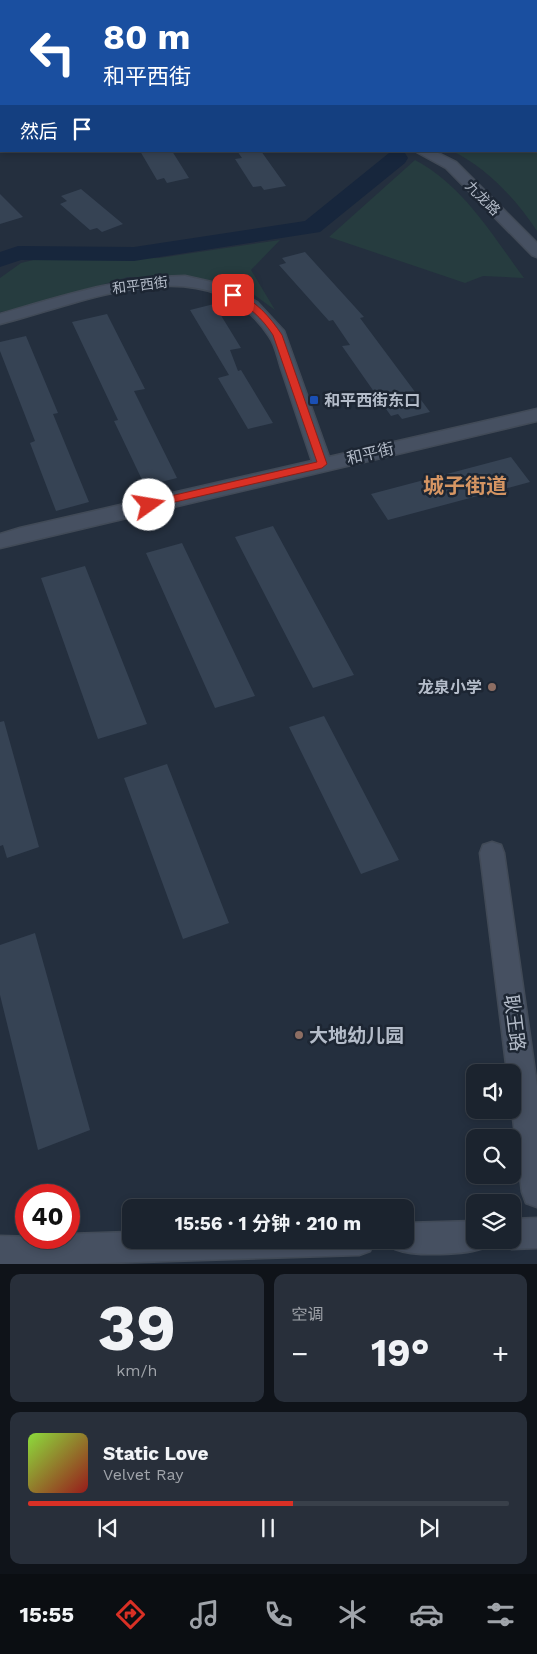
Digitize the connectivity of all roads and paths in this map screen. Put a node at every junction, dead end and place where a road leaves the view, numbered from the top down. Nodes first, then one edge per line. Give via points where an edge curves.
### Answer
1 (424, 152) edge
2 (537, 252) edge
3 (0, 319) edge
4 (537, 415) edge
5 (322, 464) junction
6 (0, 541) edge
7 (492, 853) dead end
8 (537, 1192) edge
9 (521, 1234) edge
10 (537, 1234) edge
11 (466, 1236) edge
12 (414, 1238) edge
13 (122, 1247) edge
14 (0, 1251) edge

1 - 2 street, 九龙路 via 451,165
3 - 5 street, 和平西街 via 128,284 169,280 218,287 248,302 268,320 278,335
4 - 5 street, 和平街
5 - 6 street, 和平街
7 - 8 street, 耿王路
9 - 10 street
11 - 12 street
13 - 14 street

